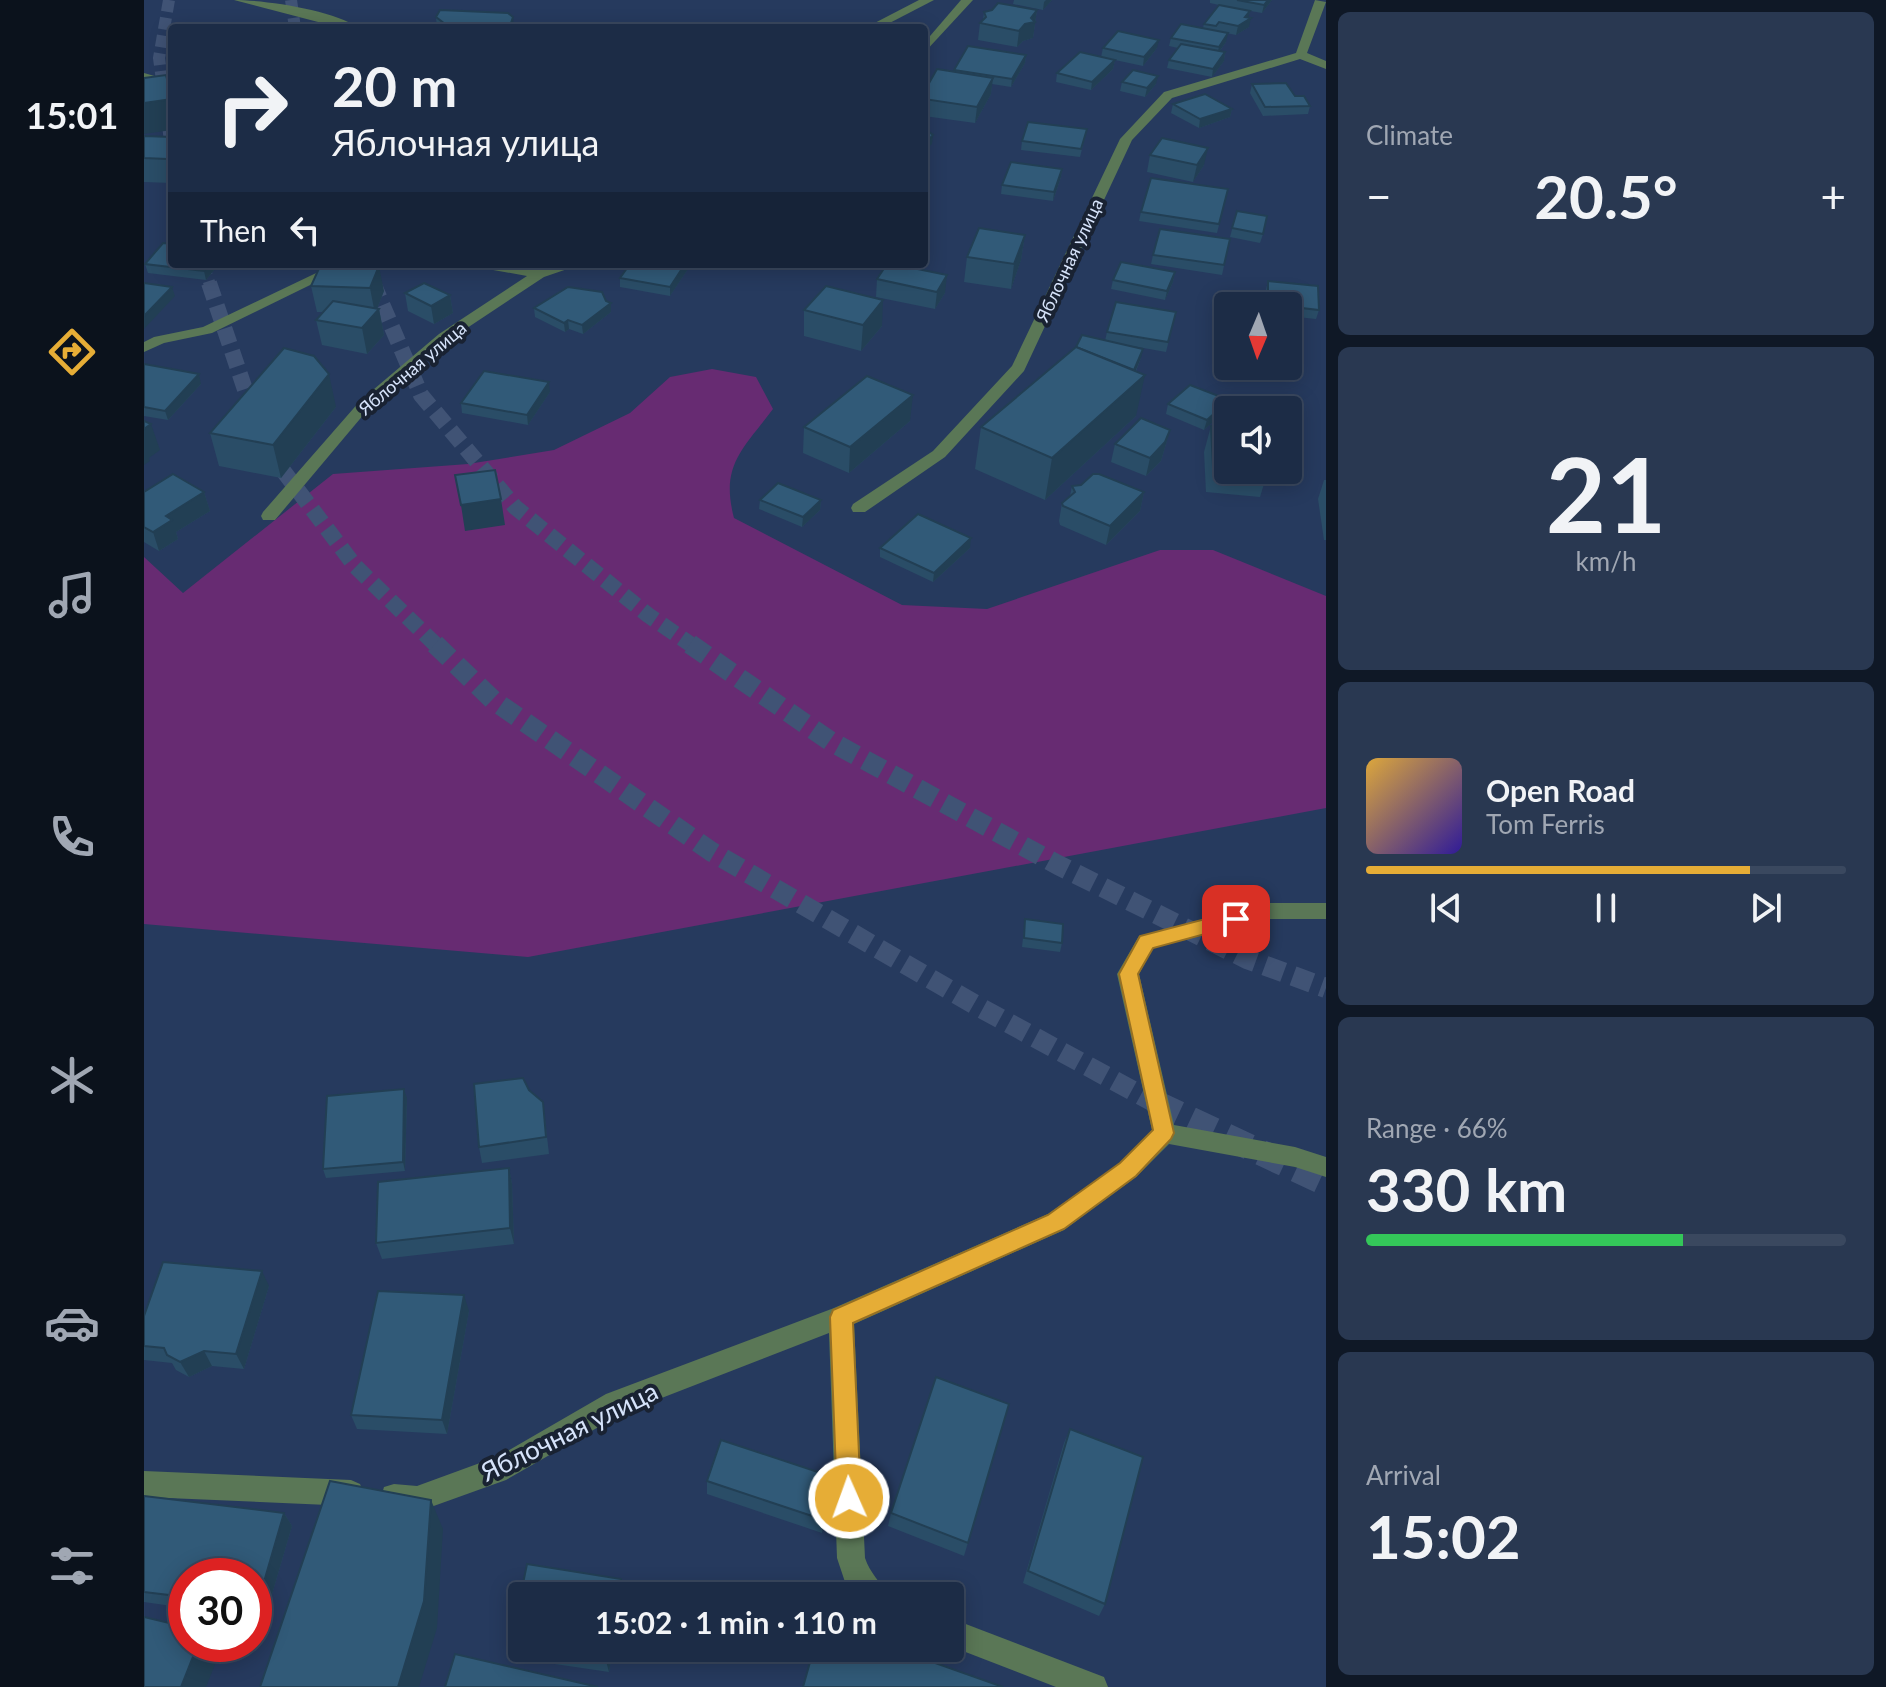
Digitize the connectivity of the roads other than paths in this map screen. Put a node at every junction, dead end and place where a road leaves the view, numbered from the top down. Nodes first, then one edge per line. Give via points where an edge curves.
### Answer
1 (240, 0) edge
2 (928, 0) edge
3 (967, 0) edge
4 (1321, 0) edge
5 (340, 24) edge
6 (879, 24) edge
7 (928, 45) edge
8 (1301, 55) junction
9 (1326, 65) edge
10 (144, 77) edge
11 (168, 84) edge
12 (338, 268) edge
13 (505, 268) edge
14 (561, 268) edge
15 (539, 274) junction
16 (144, 348) edge
17 (859, 508) dead end
18 (269, 516) dead end
19 (1326, 911) edge
20 (1164, 1133) junction
21 (1326, 1167) edge
22 (841, 1317) junction
23 (144, 1484) edge
24 (859, 1582) edge
25 (964, 1637) edge
26 (1094, 1687) edge

1 - 5 street
2 - 6 street
3 - 7 street
4 - 8 street
8 - 9 street
8 - 17 street, Яблочная улица via 1168,95 1126,139 1019,368 939,454
10 - 11 street
12 - 16 street via 207,330
13 - 15 street, Яблочная улица
14 - 15 street, Яблочная улица
15 - 18 street, Яблочная улица via 444,337 365,404
19 - 20 street via 1265,911 1146,942 1128,974
20 - 21 street
20 - 22 street, Яблочная улица via 1128,1170 1056,1222
22 - 23 street, Яблочная улица via 615,1403 506,1467 417,1499
22 - 24 street via 851,1558
25 - 26 street

